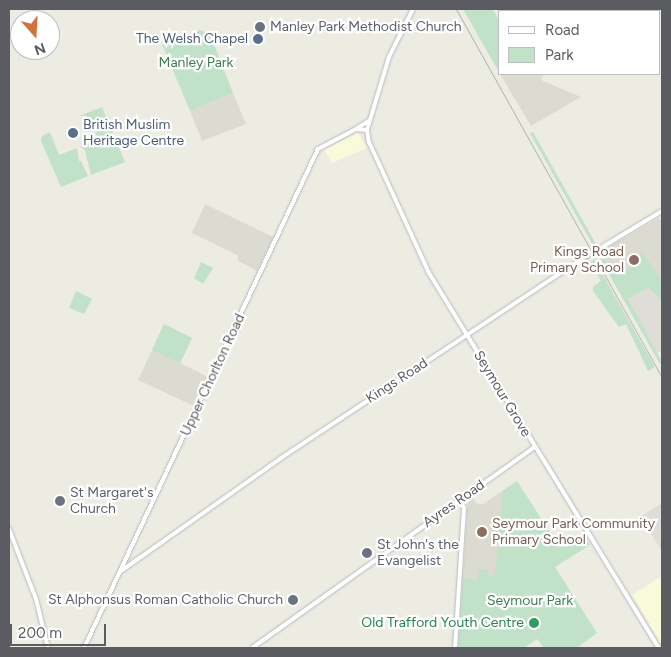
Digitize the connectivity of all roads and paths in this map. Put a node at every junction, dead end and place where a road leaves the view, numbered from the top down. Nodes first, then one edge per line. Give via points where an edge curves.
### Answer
1 (413, 9) edge
2 (369, 121) junction
3 (356, 129) junction
4 (367, 130) junction
5 (662, 211) edge
6 (467, 335) junction
7 (535, 447) junction
8 (460, 500) junction
9 (9, 529) edge
10 (126, 559) junction
11 (138, 560) junction
12 (120, 571) junction
13 (48, 648) edge
14 (84, 648) edge
15 (252, 648) edge
16 (455, 648) edge
17 (659, 648) edge

1 - 2 main road via 389,57
2 - 3 main road, Upper Chorlton Road
2 - 4 main road
3 - 4 main road
3 - 10 main road, Upper Chorlton Road via 318,149
4 - 6 main road, Seymour Grove via 369,142 418,253
5 - 6 main road, Kings Road, bridge via 586,256
6 - 7 main road, Seymour Grove
6 - 11 main road, Kings Road via 281,458
7 - 8 main road, Ayres Road
7 - 17 main road, Seymour Grove
8 - 15 main road, Ayres Road
8 - 16 main road via 464,508
9 - 13 main road via 36,599
10 - 11 main road
10 - 12 main road, Upper Chorlton Road
11 - 12 main road, Kings Road
12 - 14 main road, Upper Chorlton Road

